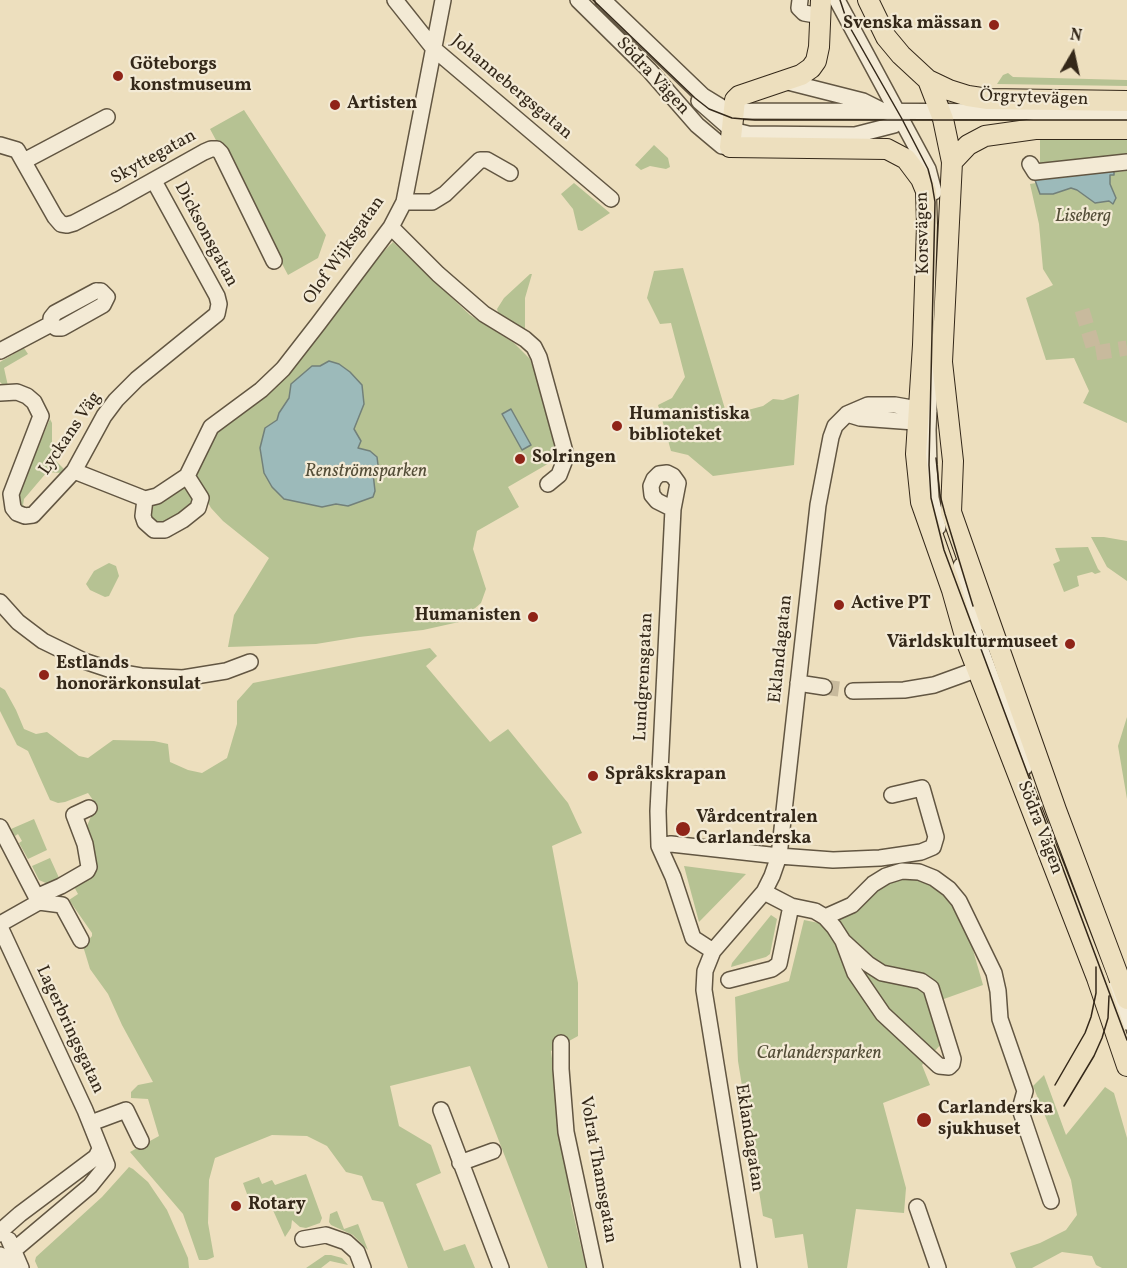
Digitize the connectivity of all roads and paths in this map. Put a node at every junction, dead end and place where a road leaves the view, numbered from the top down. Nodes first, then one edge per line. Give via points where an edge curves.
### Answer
1 (395, 0) edge
2 (443, 0) edge
3 (578, 0) edge
4 (593, 0) edge
5 (603, 0) edge
6 (800, 0) edge
7 (837, 0) edge
8 (848, 0) edge
9 (868, 0) edge
10 (821, 8) edge
11 (434, 49) junction
12 (921, 74) junction
13 (784, 81) junction
14 (1127, 101) edge
15 (1127, 112) edge
16 (942, 116) junction
17 (107, 117) dead end
18 (897, 117) junction
19 (1127, 120) edge
20 (732, 127) junction
21 (1127, 129) edge
22 (0, 145) edge
23 (22, 158) junction
24 (952, 162) junction
25 (1127, 162) edge
26 (1030, 164) dead end
27 (510, 173) dead end
28 (158, 178) junction
29 (611, 199) dead end
30 (404, 202) junction
31 (938, 208) junction
32 (391, 227) junction
33 (274, 261) dead end
34 (219, 309) joint
35 (935, 319) junction
36 (51, 324) dead end
37 (0, 351) edge
38 (0, 393) edge
39 (931, 415) junction
40 (74, 471) junction
41 (187, 476) junction
42 (548, 484) dead end
43 (145, 499) junction
44 (673, 509) dead end
45 (952, 590) joint
46 (981, 600) joint
47 (0, 602) edge
48 (250, 662) dead end
49 (978, 669) junction
50 (798, 683) junction
51 (824, 687) tunnel mouth
52 (853, 691) tunnel mouth
53 (891, 795) dead end
54 (89, 808) dead end
55 (0, 827) edge
56 (659, 846) junction
57 (779, 856) junction
58 (764, 892) junction
59 (37, 900) junction
60 (791, 906) junction
61 (825, 917) junction
62 (0, 926) edge
63 (81, 940) dead end
64 (843, 941) junction
65 (713, 951) junction
66 (729, 980) dead end
67 (1127, 999) edge
68 (1127, 1022) edge
69 (1127, 1040) edge
70 (561, 1043) dead end
71 (1127, 1066) edge
72 (441, 1110) dead end
73 (91, 1123) junction
74 (141, 1141) dead end
75 (100, 1149) junction
76 (493, 1151) dead end
77 (460, 1163) junction
78 (1051, 1201) dead end
79 (917, 1206) dead end
80 (1, 1227) edge
81 (303, 1239) dead end
82 (7, 1252) edge
83 (9, 1268) edge
84 (21, 1268) edge
85 (363, 1268) edge
86 (501, 1268) edge
87 (595, 1268) edge
88 (749, 1268) edge
89 (938, 1268) edge

1 - 11 street, Johannebergsgatan
2 - 11 street, Olof Wijksgatan
3 - 20 street, Södra Vägen via 722,146
4 - 20 street, Södra Vägen via 695,98
5 - 20 street, Södra Vägen via 685,81 712,102
6 - 10 street via 799,8 804,13
7 - 18 street
8 - 18 street
9 - 12 main road via 886,37
10 - 13 main road via 816,61 805,73
11 - 29 street, Johannebergsgatan
11 - 30 street, Olof Wijksgatan
12 - 14 main road, Örgrytevägen via 960,94 988,99
12 - 16 main road, Korsvägen
13 - 18 street via 863,101
13 - 20 main road via 739,96 733,104
15 - 16 street
16 - 18 street
16 - 19 street
16 - 24 main road, Korsvägen
17 - 23 street
18 - 20 street
18 - 20 street via 855,135 755,135
18 - 31 street via 917,140
20 - 31 main road, Korsvägen via 887,149 906,159
21 - 24 main road, Örgrytevägen via 1035,129 985,136 968,145
22 - 23 street via 12,147
23 - 28 street, Skyttegatan via 61,224 74,223
24 - 31 main road, Korsvägen
25 - 26 street via 1035,172
27 - 30 street via 480,160 432,202
28 - 33 street, Skyttegatan via 211,149 219,151
28 - 34 street, Dicksonsgatan via 217,296
30 - 32 street, Olof Wijksgatan
31 - 35 main road, Korsvägen
32 - 41 street, Olof Wijksgatan via 283,369 211,427
32 - 42 street via 484,314 534,347 564,452 559,475
34 - 40 street, Lyckans Väg via 116,400
35 - 39 main road, Korsvägen
35 - 39 main road, Korsvägen via 942,362
36 - 37 street
38 - 40 street, Lyckans Väg via 27,396 41,416 12,488 11,501 17,513 36,513
39 - 45 main road, Korsvägen via 916,461 921,502
39 - 46 main road, Korsvägen via 952,461 951,512
39 - 50 street, Eklandagatan via 860,418 848,414 835,426 821,490
39 - 68 street via 940,495 980,630
39 - 69 street via 931,498 944,550
40 - 43 street
41 - 43 street via 157,496
41 - 43 street via 201,498 198,508 165,530 154,530 145,522
44 - 56 street, Lundgrensgatan
45 - 49 main road, Södra Vägen
46 - 67 main road, Södra Vägen
47 - 48 street via 43,641 117,672 183,678 226,671
49 - 52 street via 934,685
49 - 71 main road, Södra Vägen
50 - 51 street
50 - 57 street, Eklandagatan
53 - 57 street via 922,788 936,837 933,848 880,858
54 - 59 street via 74,815 85,844 87,871
55 - 59 street
56 - 57 street
56 - 65 street via 693,938
57 - 58 street, Eklandagatan
58 - 60 street
58 - 65 street, Eklandagatan
59 - 62 street
59 - 63 street via 62,905
60 - 61 street
60 - 66 street via 779,964
61 - 64 street
61 - 78 street via 852,905 886,876 902,871 934,878 959,901 994,974 1000,1019 1024,1091 1020,1109
62 - 73 street, Lagerbringsgatan
64 - 64 street via 855,973 883,1014 939,1066 950,1067 953,1059 932,988 921,981 882,973
65 - 88 street, Eklandagatan via 705,971 704,990
70 - 87 street, Volrat Thamsgatan via 566,1132
72 - 77 street
73 - 74 street via 126,1110
73 - 75 street, Lagerbringsgatan
75 - 80 street via 96,1157
75 - 82 street, Lagerbringsgatan via 107,1165 98,1178
76 - 77 street
77 - 86 street
79 - 89 street
80 - 82 street
81 - 85 street via 326,1235 346,1242 357,1252
82 - 83 street
82 - 84 street

